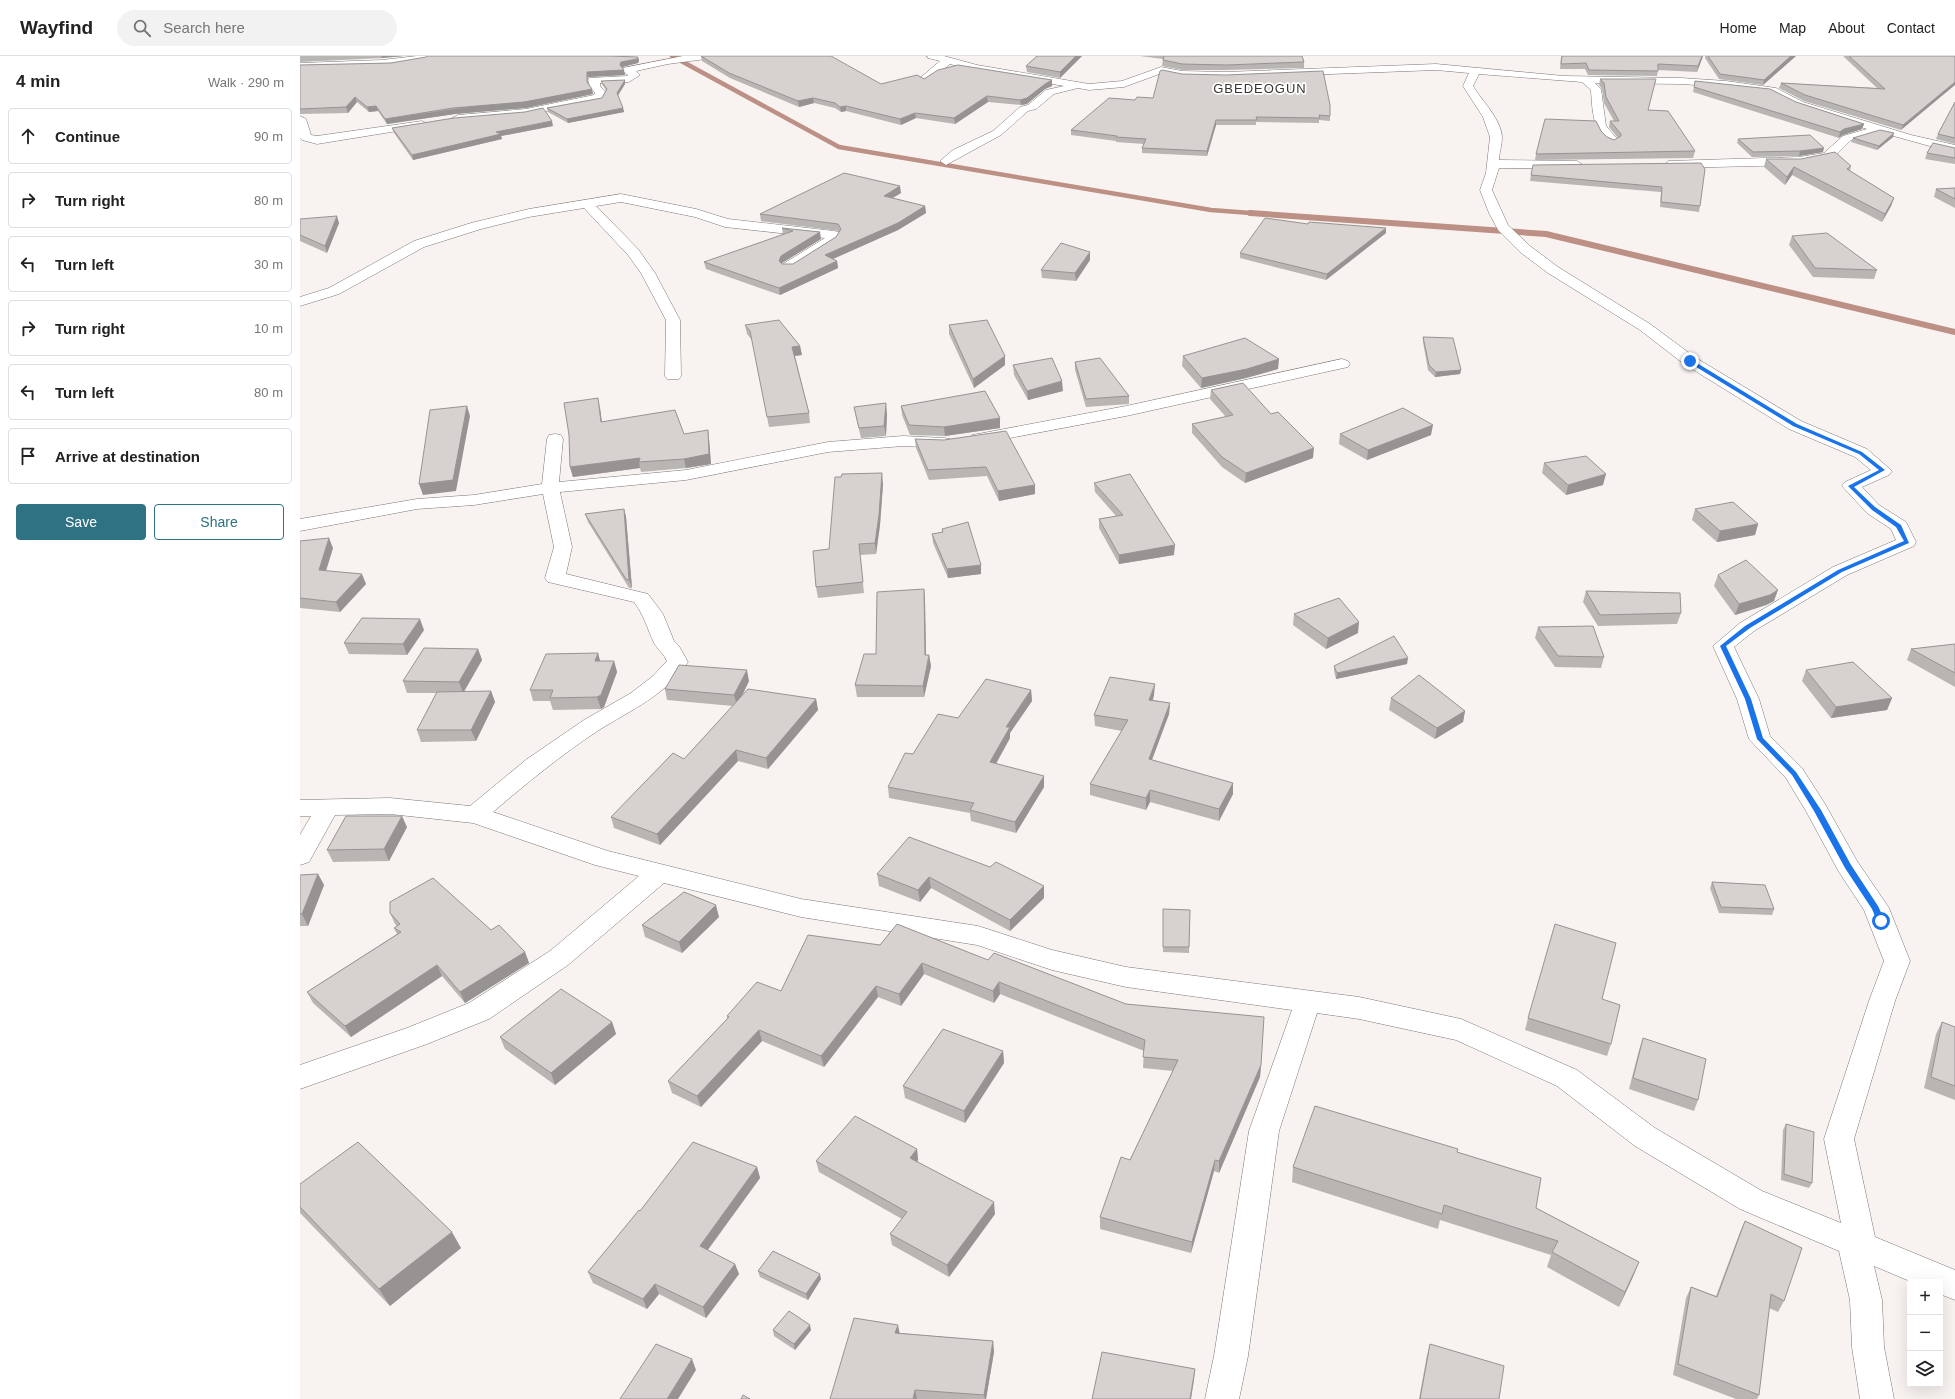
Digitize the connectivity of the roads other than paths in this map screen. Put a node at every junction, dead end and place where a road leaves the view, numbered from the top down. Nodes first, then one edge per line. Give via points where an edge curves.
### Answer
1 (430, 56) edge
2 (706, 56) edge
3 (932, 56) edge
4 (948, 61) junction
5 (300, 66) edge
6 (1475, 71) junction
7 (1584, 79) junction
8 (924, 80) edge
9 (1081, 86) junction
10 (300, 119) edge
11 (448, 119) edge
12 (434, 122) edge
13 (1878, 129) junction
14 (1613, 141) edge
15 (1955, 149) edge
16 (946, 160) dead end
17 (1493, 164) junction
18 (1656, 164) edge
19 (1588, 165) edge
20 (586, 203) junction
21 (788, 267) edge
22 (300, 302) edge
23 (1342, 364) dead end
24 (673, 376) dead end
25 (555, 439) dead end
26 (550, 488) junction
27 (300, 525) edge
28 (328, 807) junction
29 (300, 808) edge
30 (475, 815) junction
31 (300, 856) edge
32 (659, 873) junction
33 (1308, 1001) junction
34 (300, 1077) edge
35 (1857, 1244) junction
36 (1955, 1285) edge
37 (1222, 1399) edge
38 (1877, 1399) edge

1 - 5 street via 382,64
2 - 11 street via 627,70 635,75 629,79 593,80 601,93 598,98 526,112
3 - 4 street
4 - 8 street
4 - 9 street
6 - 7 street
6 - 9 street via 1429,67 1226,75 1182,74 1159,65 1124,84 1105,87
6 - 17 street via 1468,86 1489,118 1496,136
7 - 13 street via 1681,81 1772,90 1799,104
7 - 14 street via 1596,88 1601,116 1600,126
9 - 16 street via 1050,92 1032,107 1024,109 997,133
10 - 12 street via 306,138 317,140
13 - 15 street
13 - 18 street via 1847,138 1828,156 1799,160
17 - 19 street
17 - 35 street via 1494,172 1486,190 1503,227 1525,249 1553,270 1645,327 1690,361 1795,425 1861,453 1883,470 1851,486 1874,509 1899,526 1907,542 1840,571 1747,627 1723,646 1748,699 1760,739 1794,773 1817,810 1848,866 1876,908 1897,962 1882,1001 1839,1138
20 - 21 street via 621,198 696,213 725,223 834,234 832,240
20 - 22 street via 476,226 420,244 334,291
20 - 24 street via 633,252 648,273 673,320
23 - 26 street via 1126,411 961,441 903,441 828,447 686,475
25 - 26 street
26 - 27 street via 474,500 417,504
26 - 30 street via 563,547 555,578 641,598 653,614 665,644 672,650 678,662 639,698 535,764
28 - 29 street
28 - 30 street via 390,806
28 - 31 street
30 - 32 street via 604,859
32 - 33 street via 801,908 978,936 1052,960 1126,977
32 - 34 street via 559,958 479,1011 417,1036
33 - 35 street via 1359,1008 1461,1030 1567,1078 1645,1137 1751,1200
33 - 37 street via 1264,1131 1231,1356
35 - 36 street
35 - 38 street via 1866,1300 1868,1348

